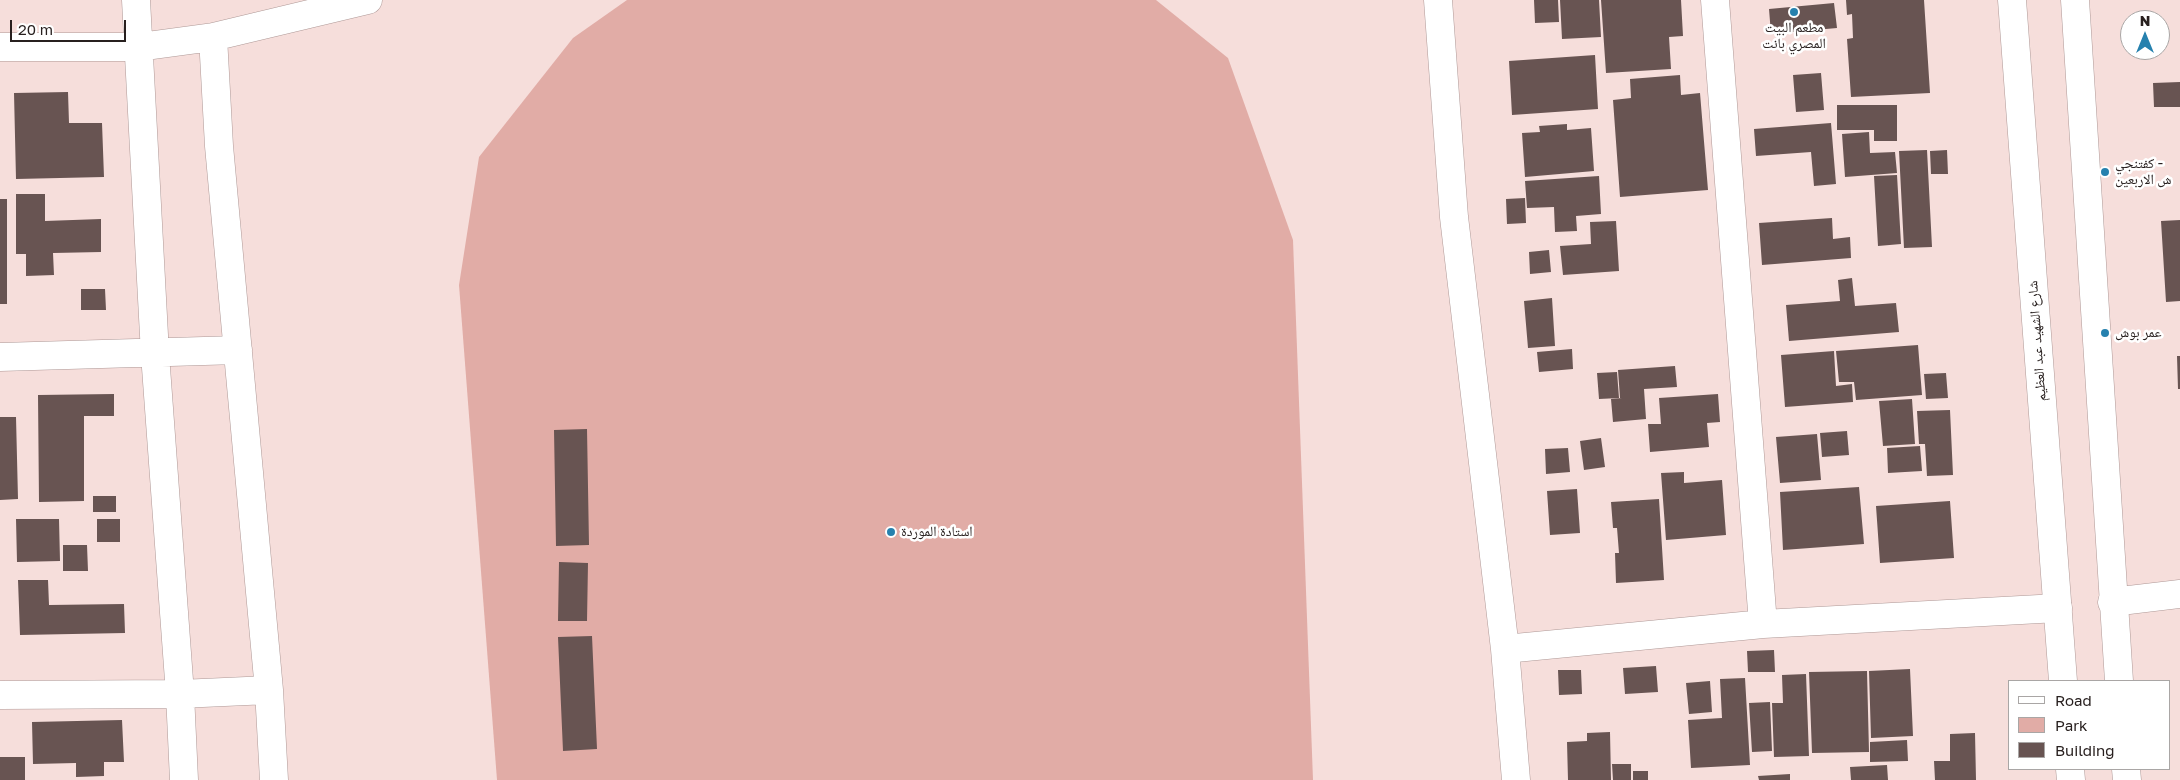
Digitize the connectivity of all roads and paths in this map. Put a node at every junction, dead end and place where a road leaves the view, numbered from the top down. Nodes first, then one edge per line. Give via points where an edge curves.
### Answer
1 (136, 0) edge
2 (368, 0) edge
3 (1438, 0) edge
4 (1715, 0) edge
5 (2012, 0) edge
6 (2075, 0) edge
7 (213, 37) junction
8 (0, 47) edge
9 (138, 47) junction
10 (238, 350) junction
11 (155, 354) junction
12 (0, 357) edge
13 (2180, 594) edge
14 (2112, 602) junction
15 (2058, 608) junction
16 (1763, 624) junction
17 (1505, 648) junction
18 (2063, 680) edge
19 (2119, 680) edge
20 (269, 690) junction
21 (180, 694) junction
22 (0, 695) edge
23 (184, 780) edge
24 (274, 780) edge
25 (1516, 780) edge

1 - 9 street
2 - 7 street
3 - 17 street via 1454,217
4 - 16 street
5 - 15 street, شارع الشهيد عبد العظيم
6 - 14 street
7 - 9 street
7 - 10 street via 219,146
8 - 9 street
9 - 11 street
10 - 11 street
10 - 20 street
11 - 12 street
11 - 21 street
13 - 14 street
14 - 19 street
15 - 16 street
15 - 18 street, شارع الشهيد عبد العظيم
16 - 17 street
17 - 25 street
20 - 21 street
20 - 24 street
21 - 22 street
21 - 23 street

